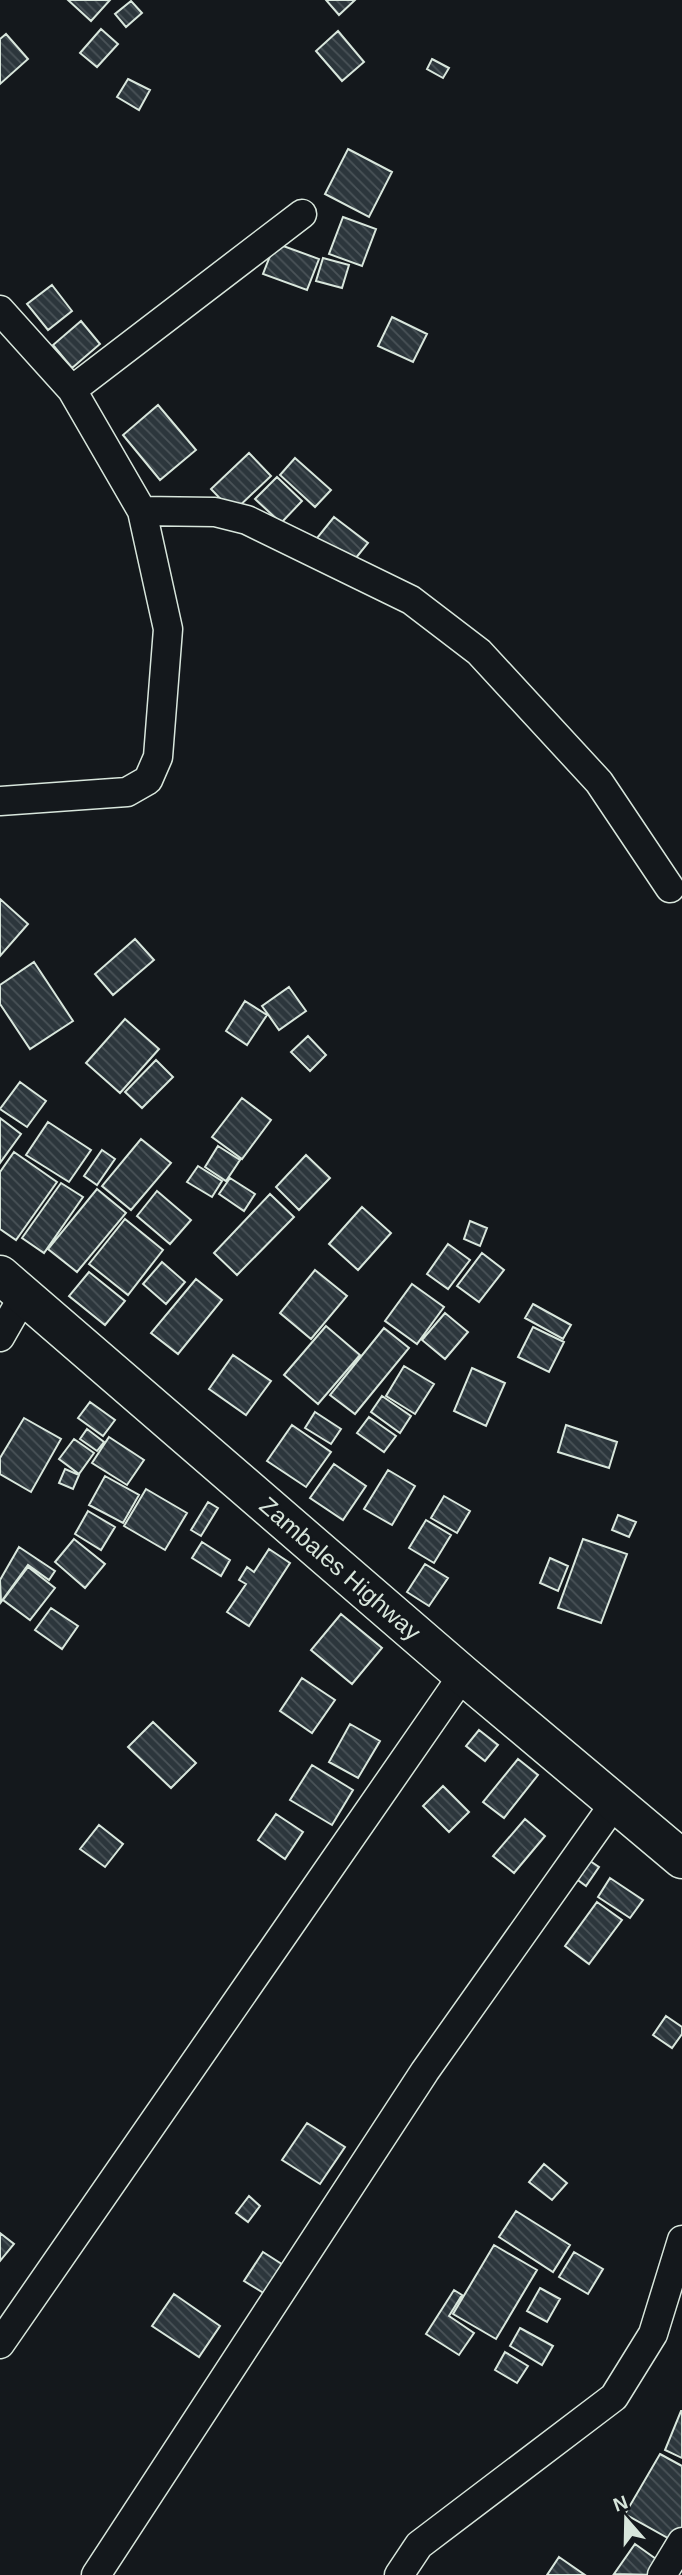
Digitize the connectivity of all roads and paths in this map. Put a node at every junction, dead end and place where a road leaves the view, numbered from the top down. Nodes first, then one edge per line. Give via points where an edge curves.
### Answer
1 (302, 214) dead end
2 (0, 310) edge
3 (72, 390) junction
4 (142, 511) junction
5 (0, 801) edge
6 (670, 888) dead end
7 (12, 1285) edge
8 (0, 1337) edge
9 (463, 1675) junction
10 (614, 1804) junction
11 (682, 1859) edge
12 (682, 2239) edge
13 (0, 2344) edge
14 (682, 2542) edge
15 (96, 2575) edge
16 (399, 2575) edge
17 (662, 2575) edge

1 - 3 street
2 - 3 street
3 - 4 street
4 - 5 street via 168,629 158,757 148,780 127,792
4 - 6 street via 215,512 247,520 411,600 479,652 599,782
7 - 8 street
7 - 9 main road, Zambales Highway
9 - 10 main road, Zambales Highway
9 - 13 street
10 - 11 main road, Zambales Highway
10 - 15 street via 425,2071
12 - 16 street via 653,2334 614,2397 419,2545
14 - 17 street

